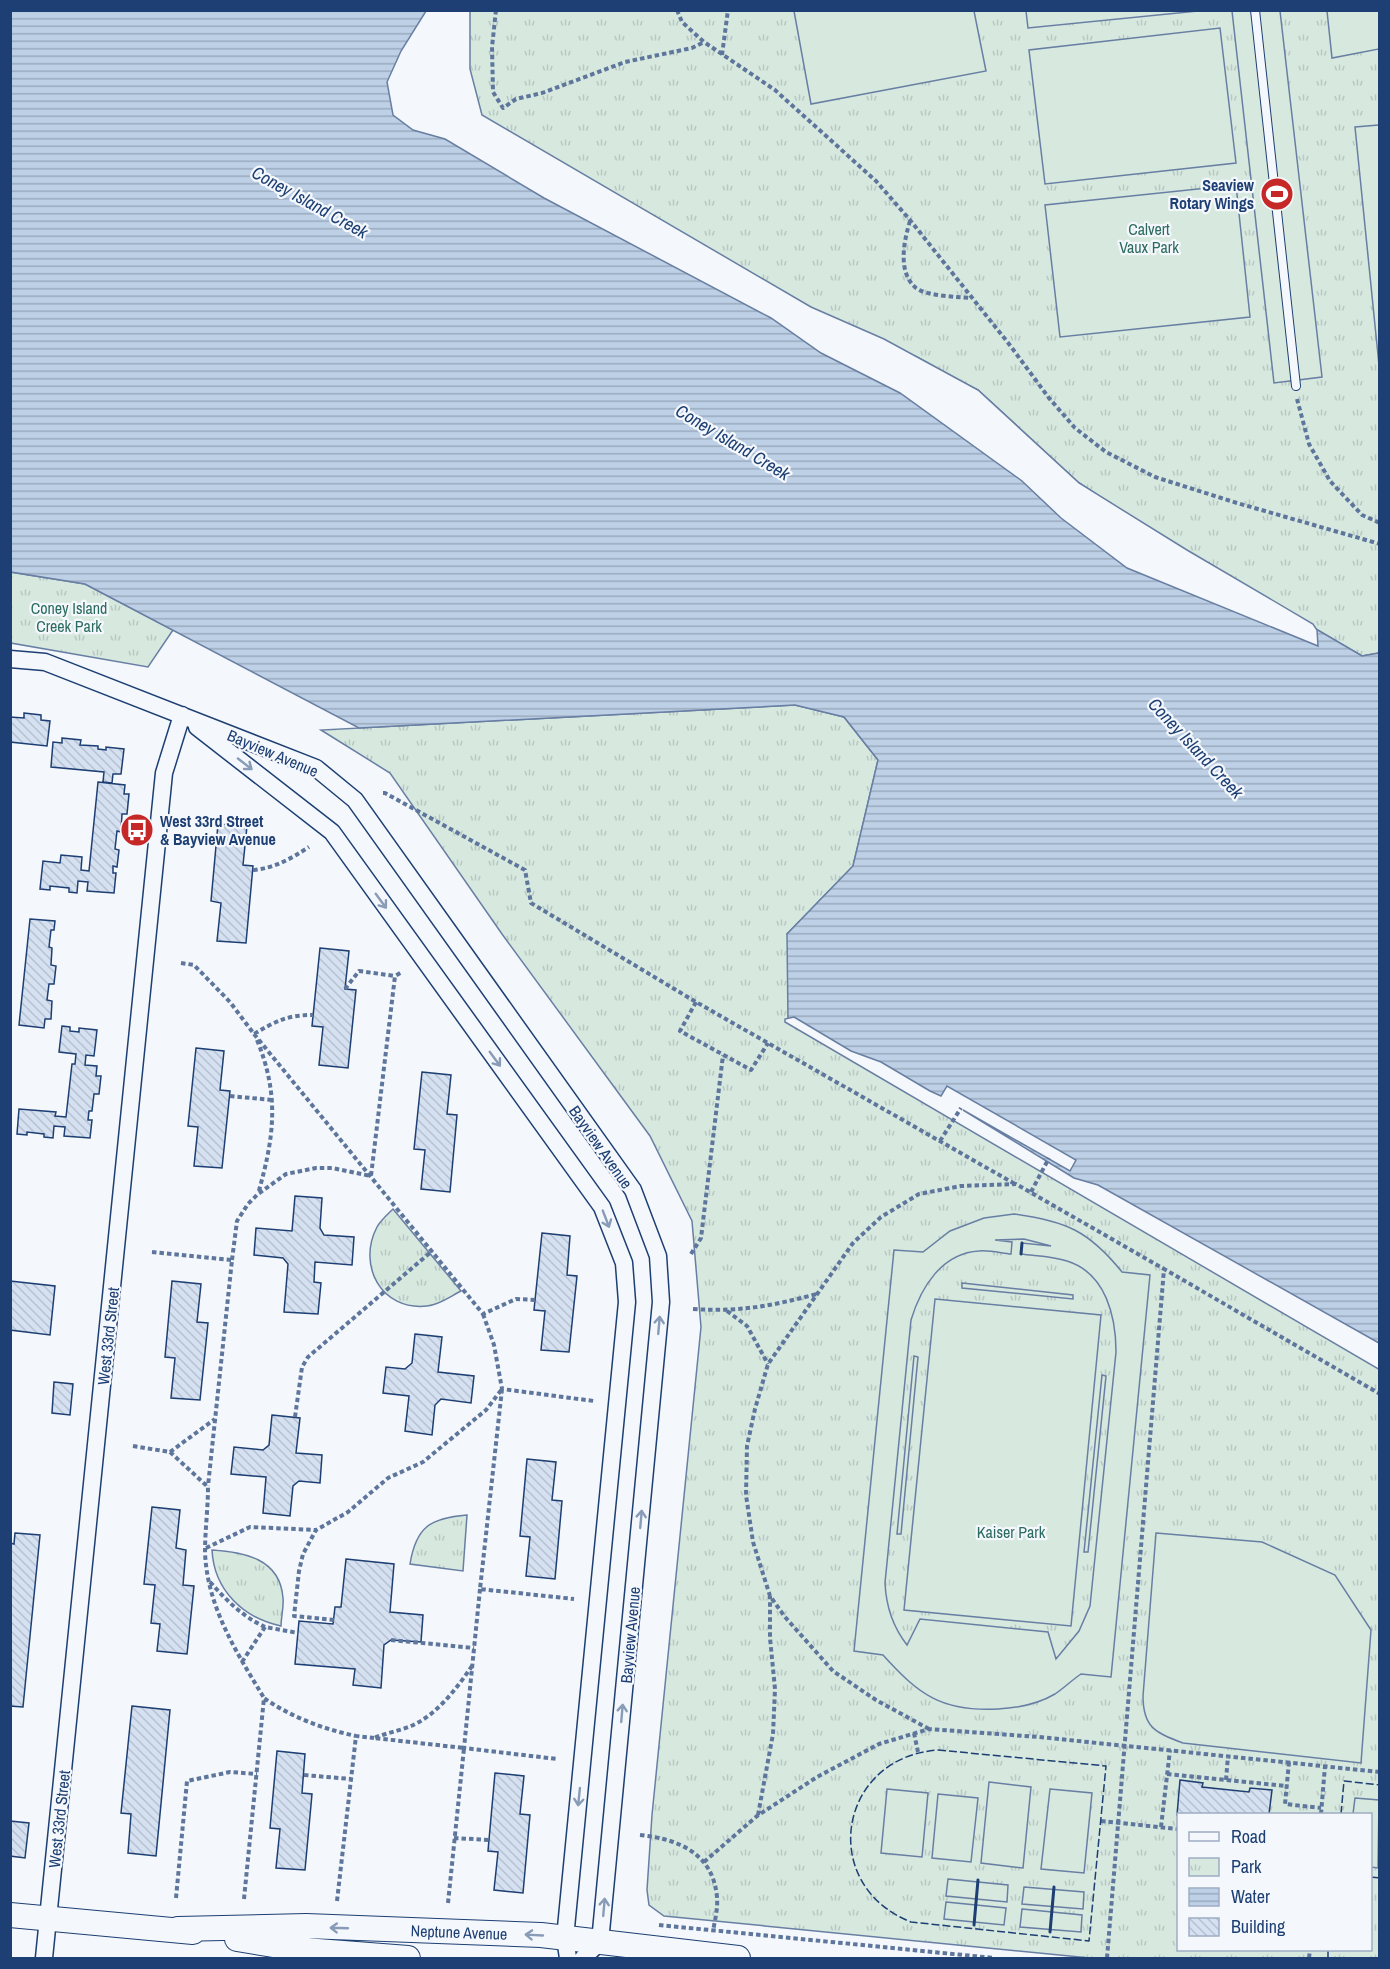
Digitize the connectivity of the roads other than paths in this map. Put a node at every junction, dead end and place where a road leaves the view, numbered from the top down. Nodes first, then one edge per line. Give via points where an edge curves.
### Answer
1 (1255, 10) edge
2 (1296, 386) road end
3 (10, 658) edge
4 (182, 715) junction
5 (10, 1916) edge
6 (48, 1919) junction
7 (305, 1945) edge
8 (566, 1948) edge
9 (592, 1950) edge
10 (44, 1959) edge
11 (408, 1959) edge
12 (738, 1959) edge

1 - 2 lane
3 - 4 street, Bayview Avenue via 45,662
4 - 6 street, West 33rd Street via 164,772
4 -> 8 street, Bayview Avenue via 332,832 602,1207 624,1263 627,1302
9 -> 4 street, Bayview Avenue via 661,1302 658,1256 633,1191 355,800 316,768
5 - 6 main road, Neptune Avenue
6 - 7 main road, Neptune Avenue via 178,1929
6 - 10 street, West 33rd Street
8 -> 7 main road, Neptune Avenue via 541,1935
7 - 11 main road, Neptune Avenue
8 - 9 main road, Neptune Avenue
9 - 12 main road, Neptune Avenue

